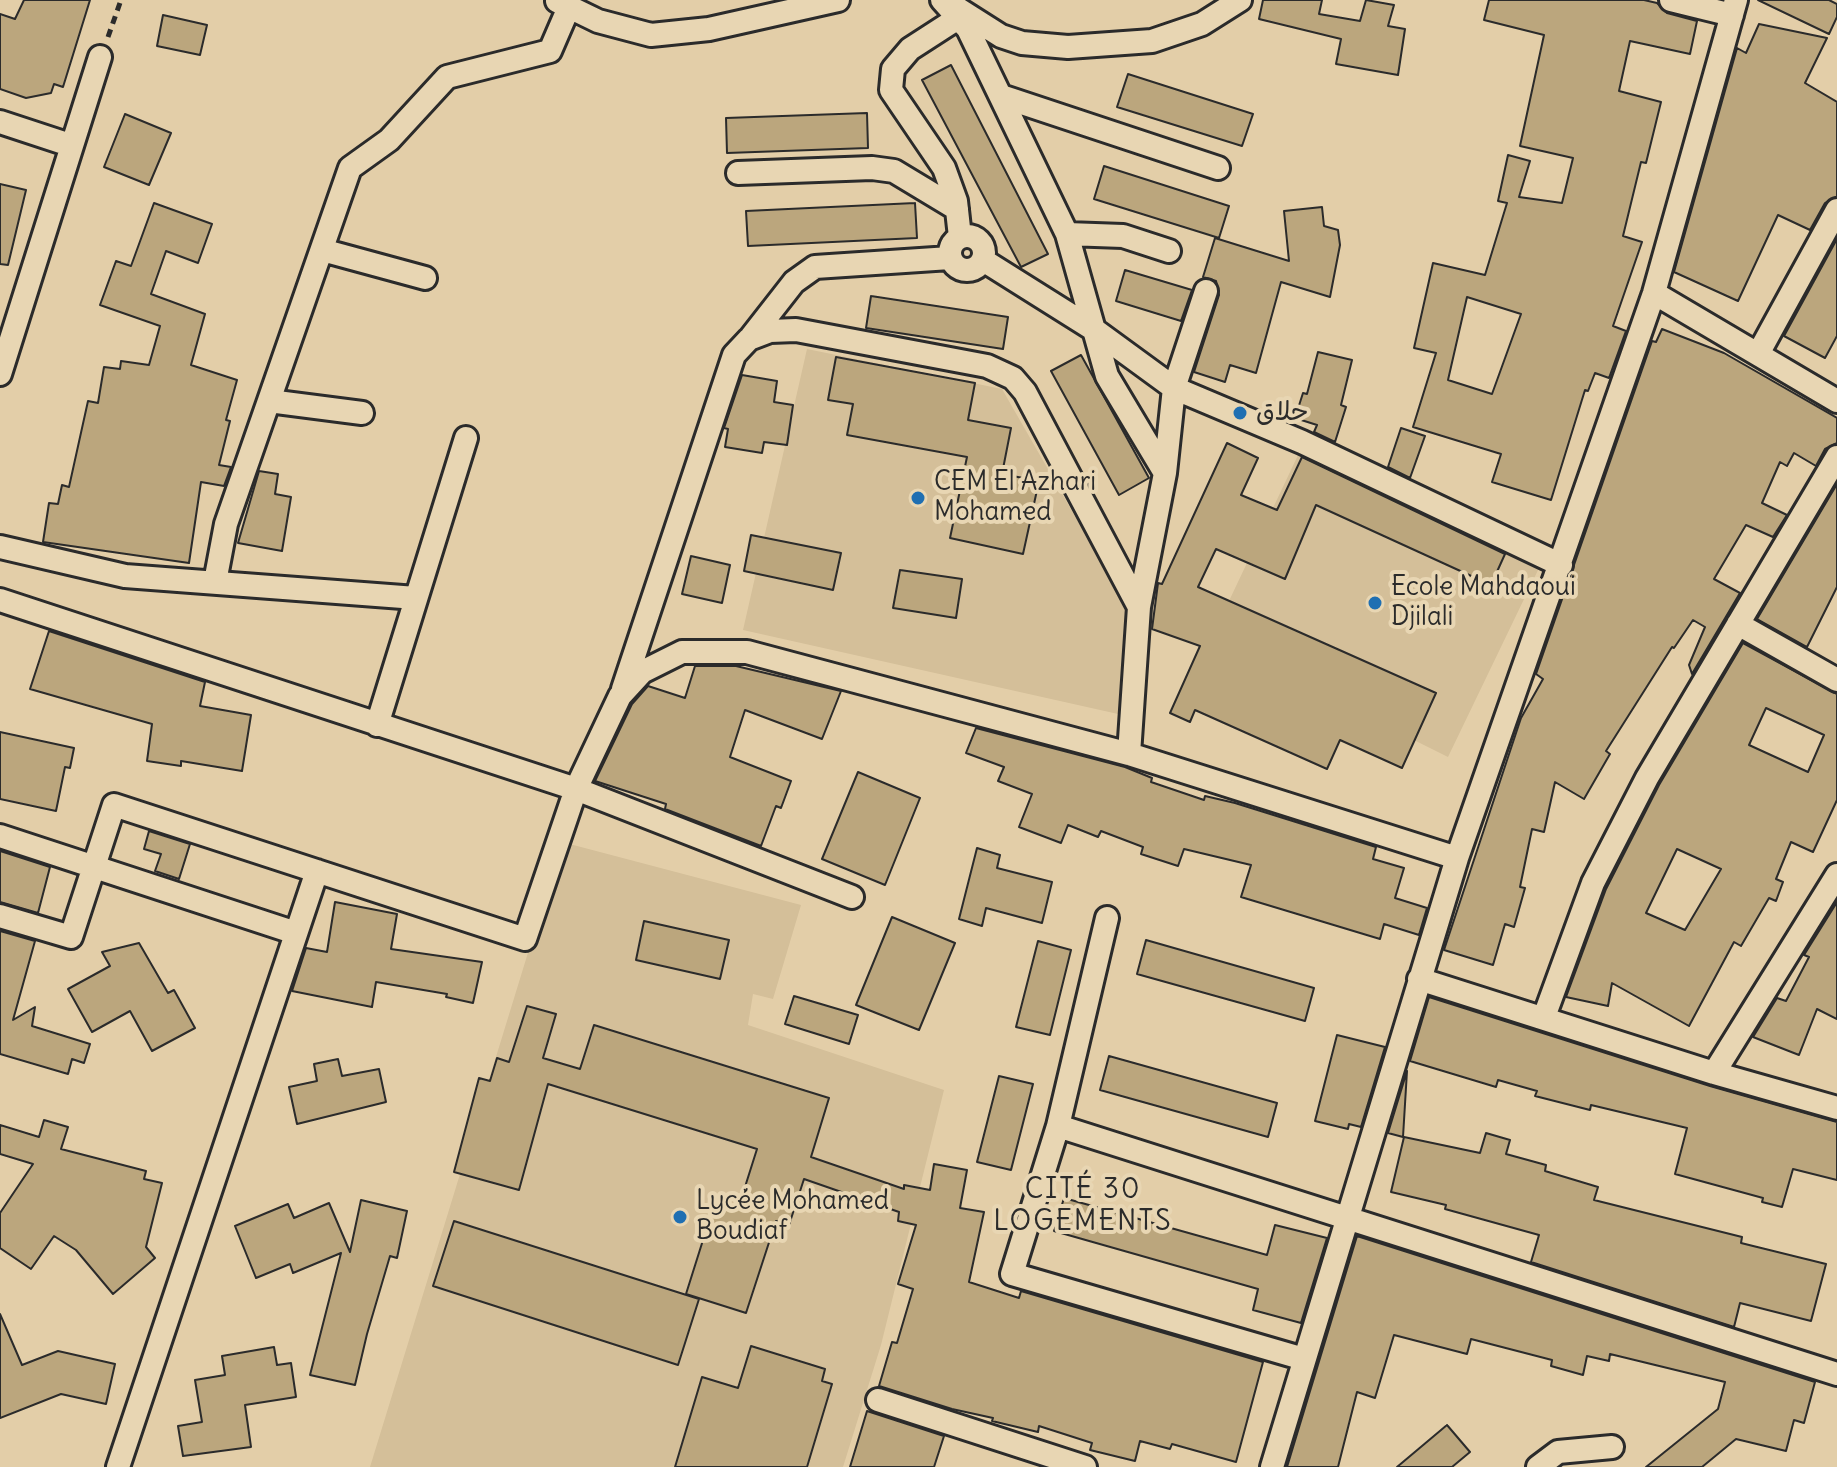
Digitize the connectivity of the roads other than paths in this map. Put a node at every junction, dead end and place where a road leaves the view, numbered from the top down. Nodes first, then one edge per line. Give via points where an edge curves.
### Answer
1 (838, 0) edge
2 (1240, 0) edge
3 (1671, 0) edge
4 (565, 3) edge
5 (948, 6) edge
6 (1734, 8) edge
7 (100, 57) road end
8 (1001, 96) junction
9 (0, 122) edge
10 (70, 145) junction
11 (1218, 168) dead end
12 (738, 173) dead end
13 (957, 209) junction
14 (1837, 210) edge
15 (1067, 234) junction
16 (960, 237) junction
17 (322, 250) junction
18 (1169, 251) dead end
19 (950, 258) junction
20 (983, 260) junction
21 (425, 278) dead end
22 (1206, 291) dead end
23 (1654, 293) junction
24 (1096, 331) junction
25 (749, 339) junction
26 (1758, 354) junction
27 (2, 362) edge
28 (1174, 388) junction
29 (269, 401) junction
30 (1837, 401) edge
31 (362, 413) dead end
32 (466, 438) dead end
33 (1837, 457) edge
34 (1165, 473) junction
35 (0, 547) edge
36 (1561, 565) junction
37 (215, 582) junction
38 (416, 598) junction
39 (0, 600) edge
40 (1139, 607) junction
41 (1738, 624) junction
42 (1837, 680) edge
43 (620, 696) junction
44 (377, 725) junction
45 (1129, 754) junction
46 (576, 789) junction
47 (0, 836) edge
48 (1457, 858) junction
49 (93, 865) junction
50 (317, 871) junction
51 (1837, 875) edge
52 (852, 897) dead end
53 (0, 916) edge
54 (1107, 918) dead end
55 (296, 933) junction
56 (1419, 979) junction
57 (1544, 1017) junction
58 (1714, 1073) junction
59 (1837, 1108) edge
60 (1058, 1126) junction
61 (1347, 1216) junction
62 (1304, 1359) junction
63 (1837, 1374) edge
64 (878, 1400) dead end
65 (1612, 1447) dead end
66 (118, 1467) edge
67 (1085, 1467) edge
68 (1272, 1467) edge
69 (1538, 1467) edge

1 - 4 street via 709,29 651,35 598,21
2 - 5 street via 1202,24 1152,41 1068,47 1001,36
3 - 6 street
4 - 17 street via 550,51 447,77 389,140 350,168
5 - 8 street via 968,29
5 - 13 street via 893,69 891,90 944,168
6 - 23 street
7 - 10 street
8 - 11 street
8 - 15 street
9 - 10 street
10 - 27 street
12 - 13 street via 894,171
13 - 16 street
14 - 26 street
15 - 18 street via 1123,236
15 - 24 street
16 - 19 street via 951,245
16 - 20 street via 978,239
17 - 21 street
17 - 29 street
19 - 20 street via 963,270
19 - 25 street via 815,267 794,282
20 - 24 street
22 - 28 street
23 - 26 street
23 - 36 street
24 - 28 street
24 - 34 street via 1107,376
25 - 40 street via 796,330 987,366 1013,378
25 - 43 street via 734,355
26 - 30 street
28 - 34 street
28 - 36 street via 1302,442
29 - 31 street
29 - 37 street via 226,524
32 - 38 street
33 - 41 street
34 - 40 street
35 - 37 street via 125,576
36 - 48 street
37 - 38 street
38 - 44 street
39 - 44 street
40 - 45 street
41 - 42 street
41 - 57 street via 1647,778 1593,883
43 - 45 street via 642,672 682,652 747,652
43 - 46 street
44 - 46 street
45 - 48 street
46 - 50 street via 525,939
46 - 52 street
47 - 49 street
48 - 56 street
49 - 50 street via 114,805
49 - 53 street via 71,937
49 - 55 street
50 - 55 street
51 - 58 street
54 - 60 street
55 - 66 street
56 - 57 street
56 - 61 street
57 - 58 street
58 - 59 street
60 - 61 street
60 - 62 street via 1012,1274
61 - 62 street
61 - 63 street
62 - 68 street
64 - 67 street
65 - 69 street via 1558,1452

